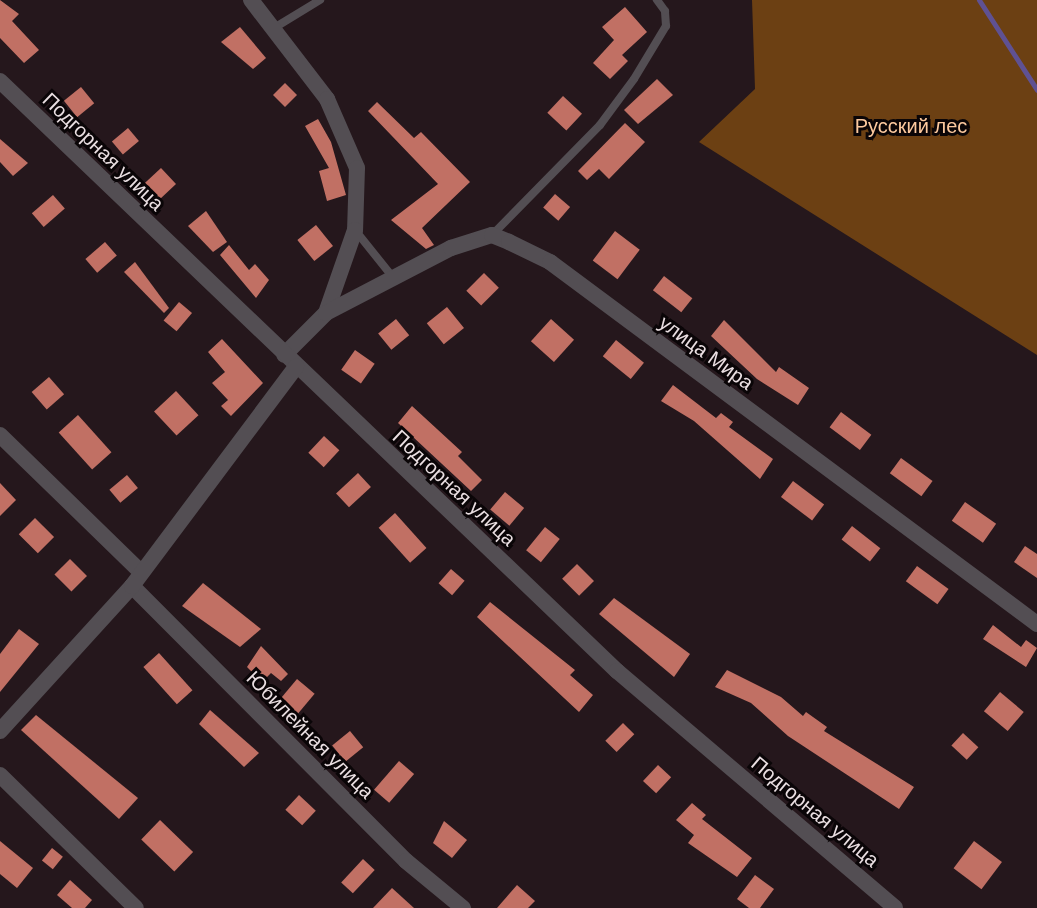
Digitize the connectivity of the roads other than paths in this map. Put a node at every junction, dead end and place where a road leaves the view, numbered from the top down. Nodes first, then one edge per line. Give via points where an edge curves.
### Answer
1 (251, 0) edge
2 (320, 0) edge
3 (657, 0) edge
4 (274, 28) junction
5 (0, 81) edge
6 (355, 230) junction
7 (492, 236) junction
8 (391, 275) junction
9 (326, 313) junction
10 (290, 361) junction
11 (0, 435) edge
12 (140, 571) junction
13 (132, 586) junction
14 (1037, 624) edge
15 (0, 731) edge
16 (0, 776) edge
17 (136, 908) edge
18 (463, 908) edge
19 (895, 908) edge

1 - 4 street
2 - 4 lane
3 - 7 lane via 665,11 666,26 633,79 600,125
4 - 6 street via 344,131 357,168
5 - 10 street, Подгорная улица
6 - 8 lane
6 - 9 street
7 - 8 street
7 - 14 street, улица Мира via 550,262
8 - 9 street
9 - 10 street
10 - 12 street
10 - 19 street, Подгорная улица via 617,671
11 - 12 street
12 - 13 street
13 - 15 street
13 - 18 street, Юбилейная улица via 406,861
16 - 17 street

